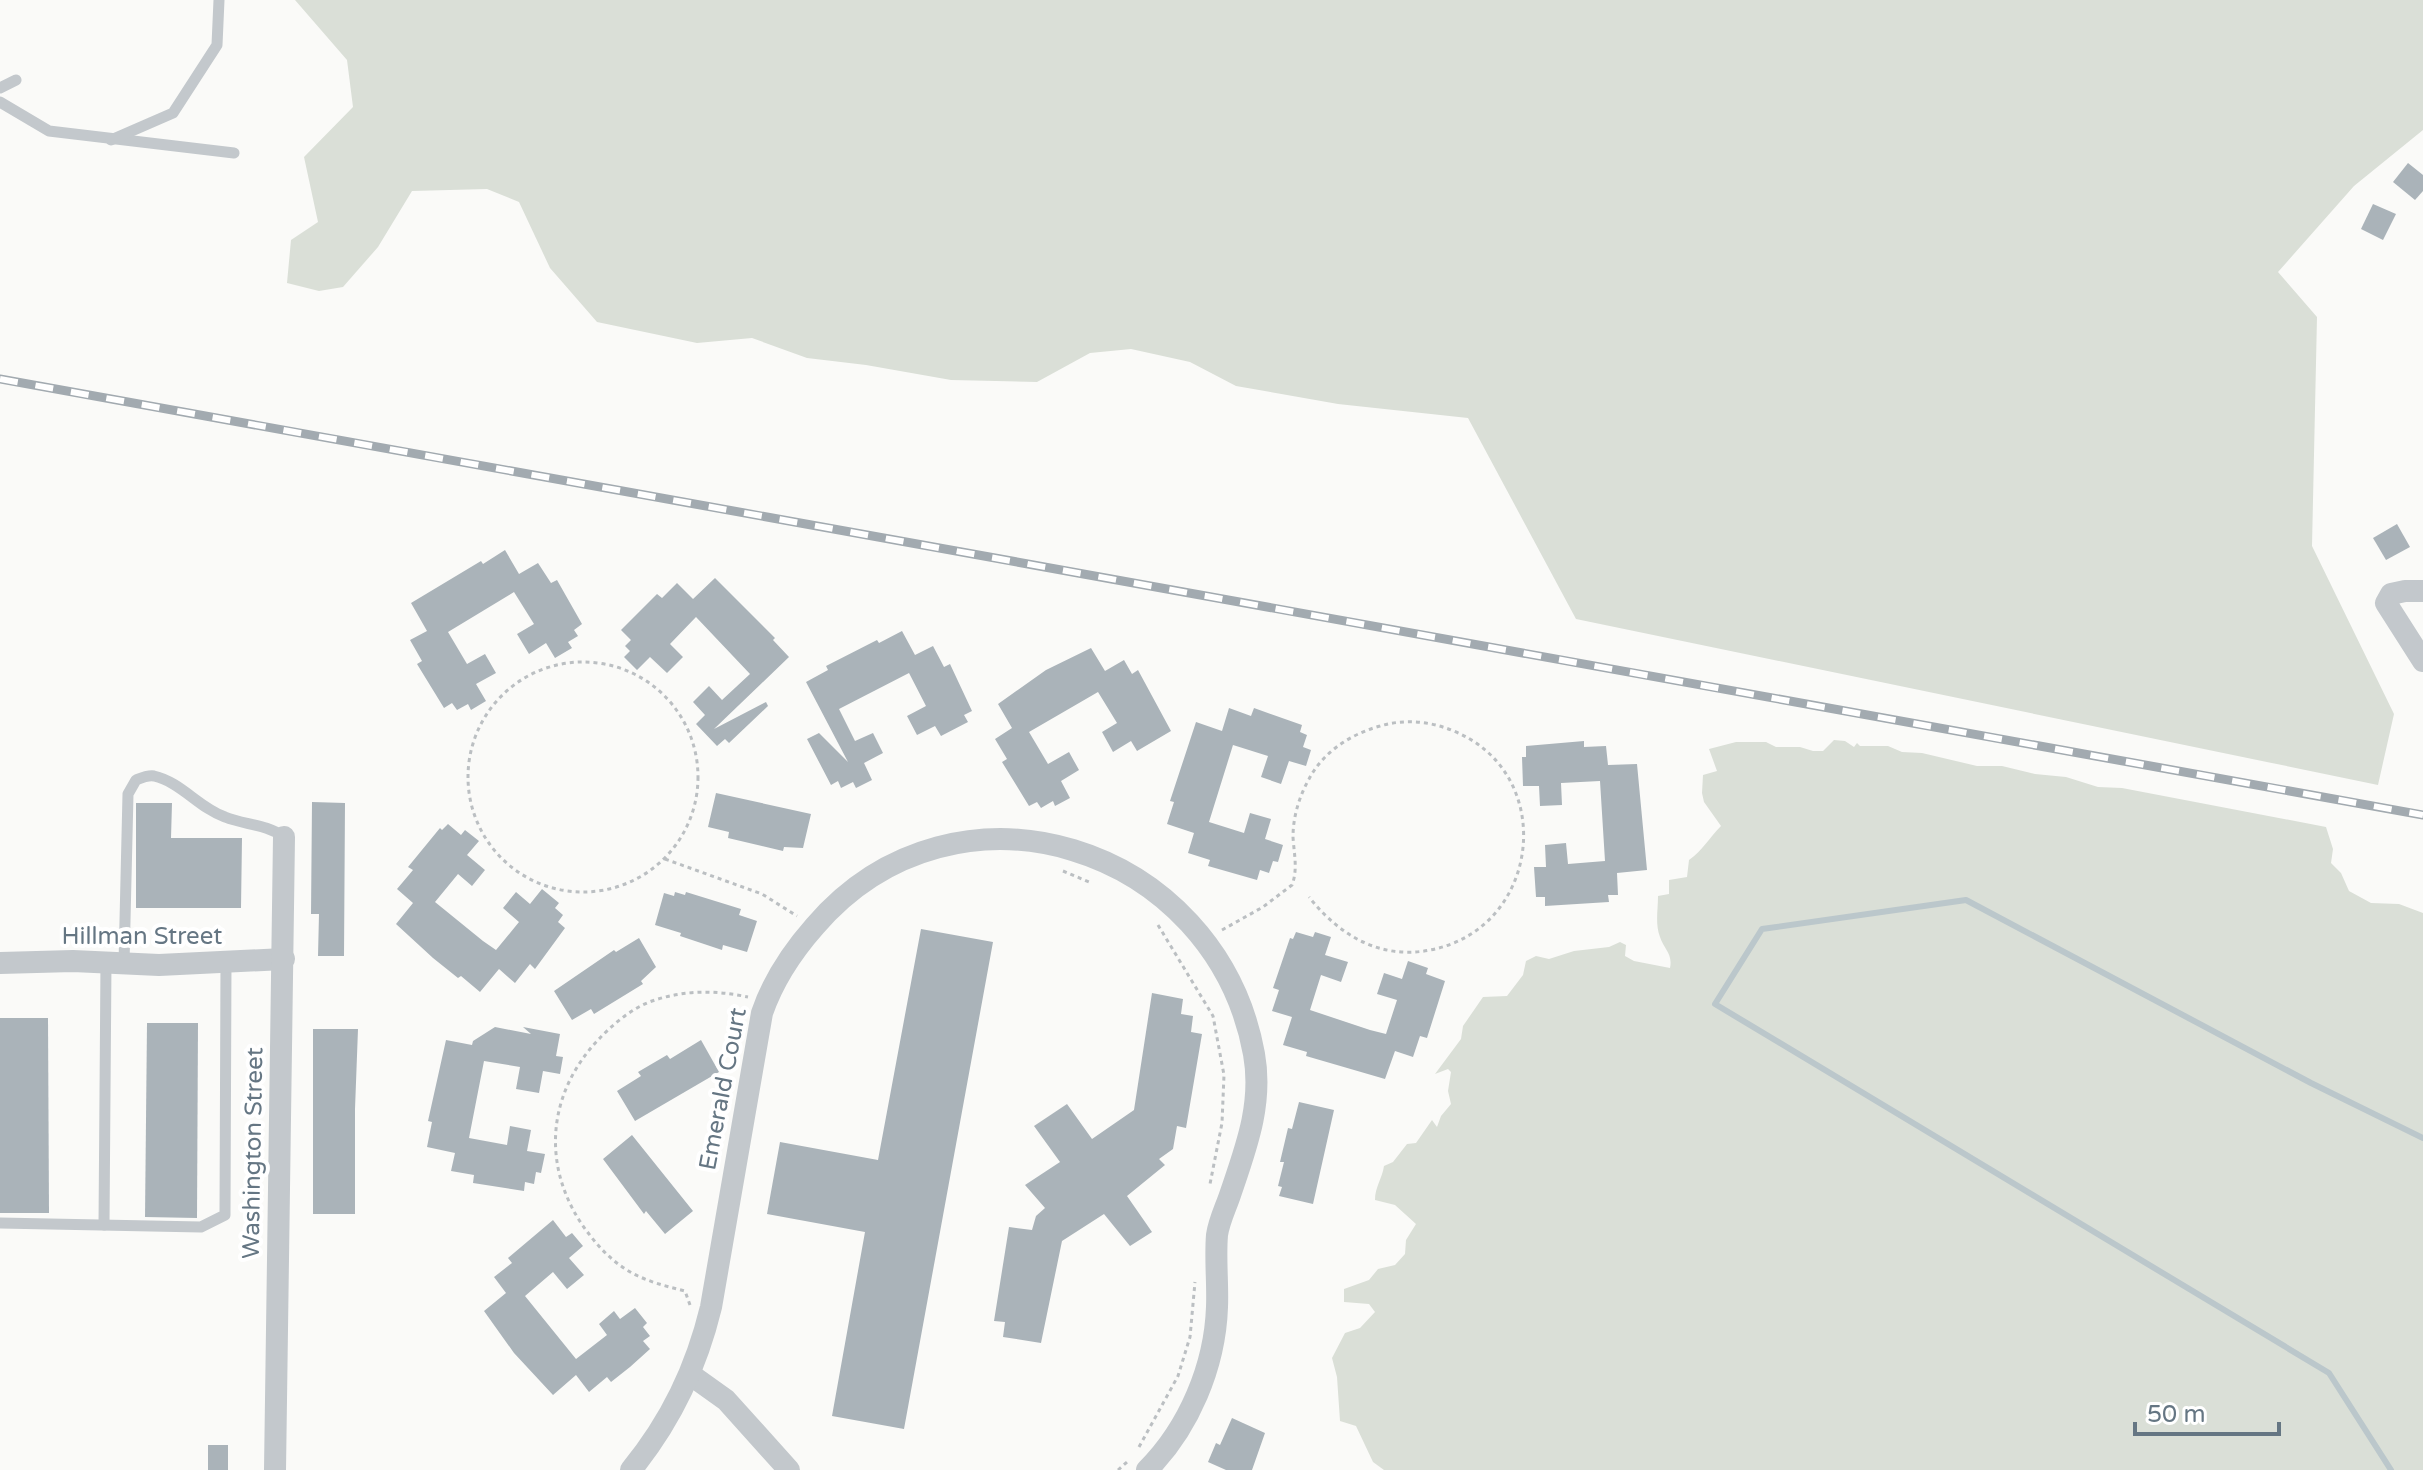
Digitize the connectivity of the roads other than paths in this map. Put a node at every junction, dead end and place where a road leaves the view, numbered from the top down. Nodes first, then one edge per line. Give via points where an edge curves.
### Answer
1 (219, 0) edge
2 (16, 80) dead end
3 (0, 88) edge
4 (0, 102) edge
5 (111, 140) junction
6 (234, 153) dead end
7 (2423, 591) edge
8 (2423, 661) edge
9 (284, 837) joint
10 (284, 959) junction
11 (226, 962) junction
12 (0, 963) edge
13 (115, 963) junction
14 (0, 1223) edge
15 (104, 1225) junction
16 (691, 1375) junction
17 (275, 1470) edge
18 (631, 1470) edge
19 (789, 1470) edge
20 (1147, 1470) edge

1 - 5 lane via 217,45 173,113
2 - 3 lane
4 - 5 lane via 49,131
5 - 6 lane
7 - 8 street via 2391,594 2386,603
9 - 10 street, Washington Street
9 - 13 lane via 225,817 152,775 136,780 128,794
10 - 11 street, Hillman Street
10 - 17 street, Washington Street
11 - 13 street, Hillman Street
11 - 15 lane via 225,1215 201,1227
12 - 13 street, Hillman Street
13 - 15 lane
14 - 15 lane
16 - 18 street, Emerald Court
16 - 19 street via 726,1400
16 - 20 street, Emerald Court via 711,1307 762,1013 781,973 847,892 898,861 942,844 999,839 1056,846 1103,860 1184,915 1229,976 1254,1056 1257,1094 1252,1129 1218,1231 1210,1359 1171,1441

